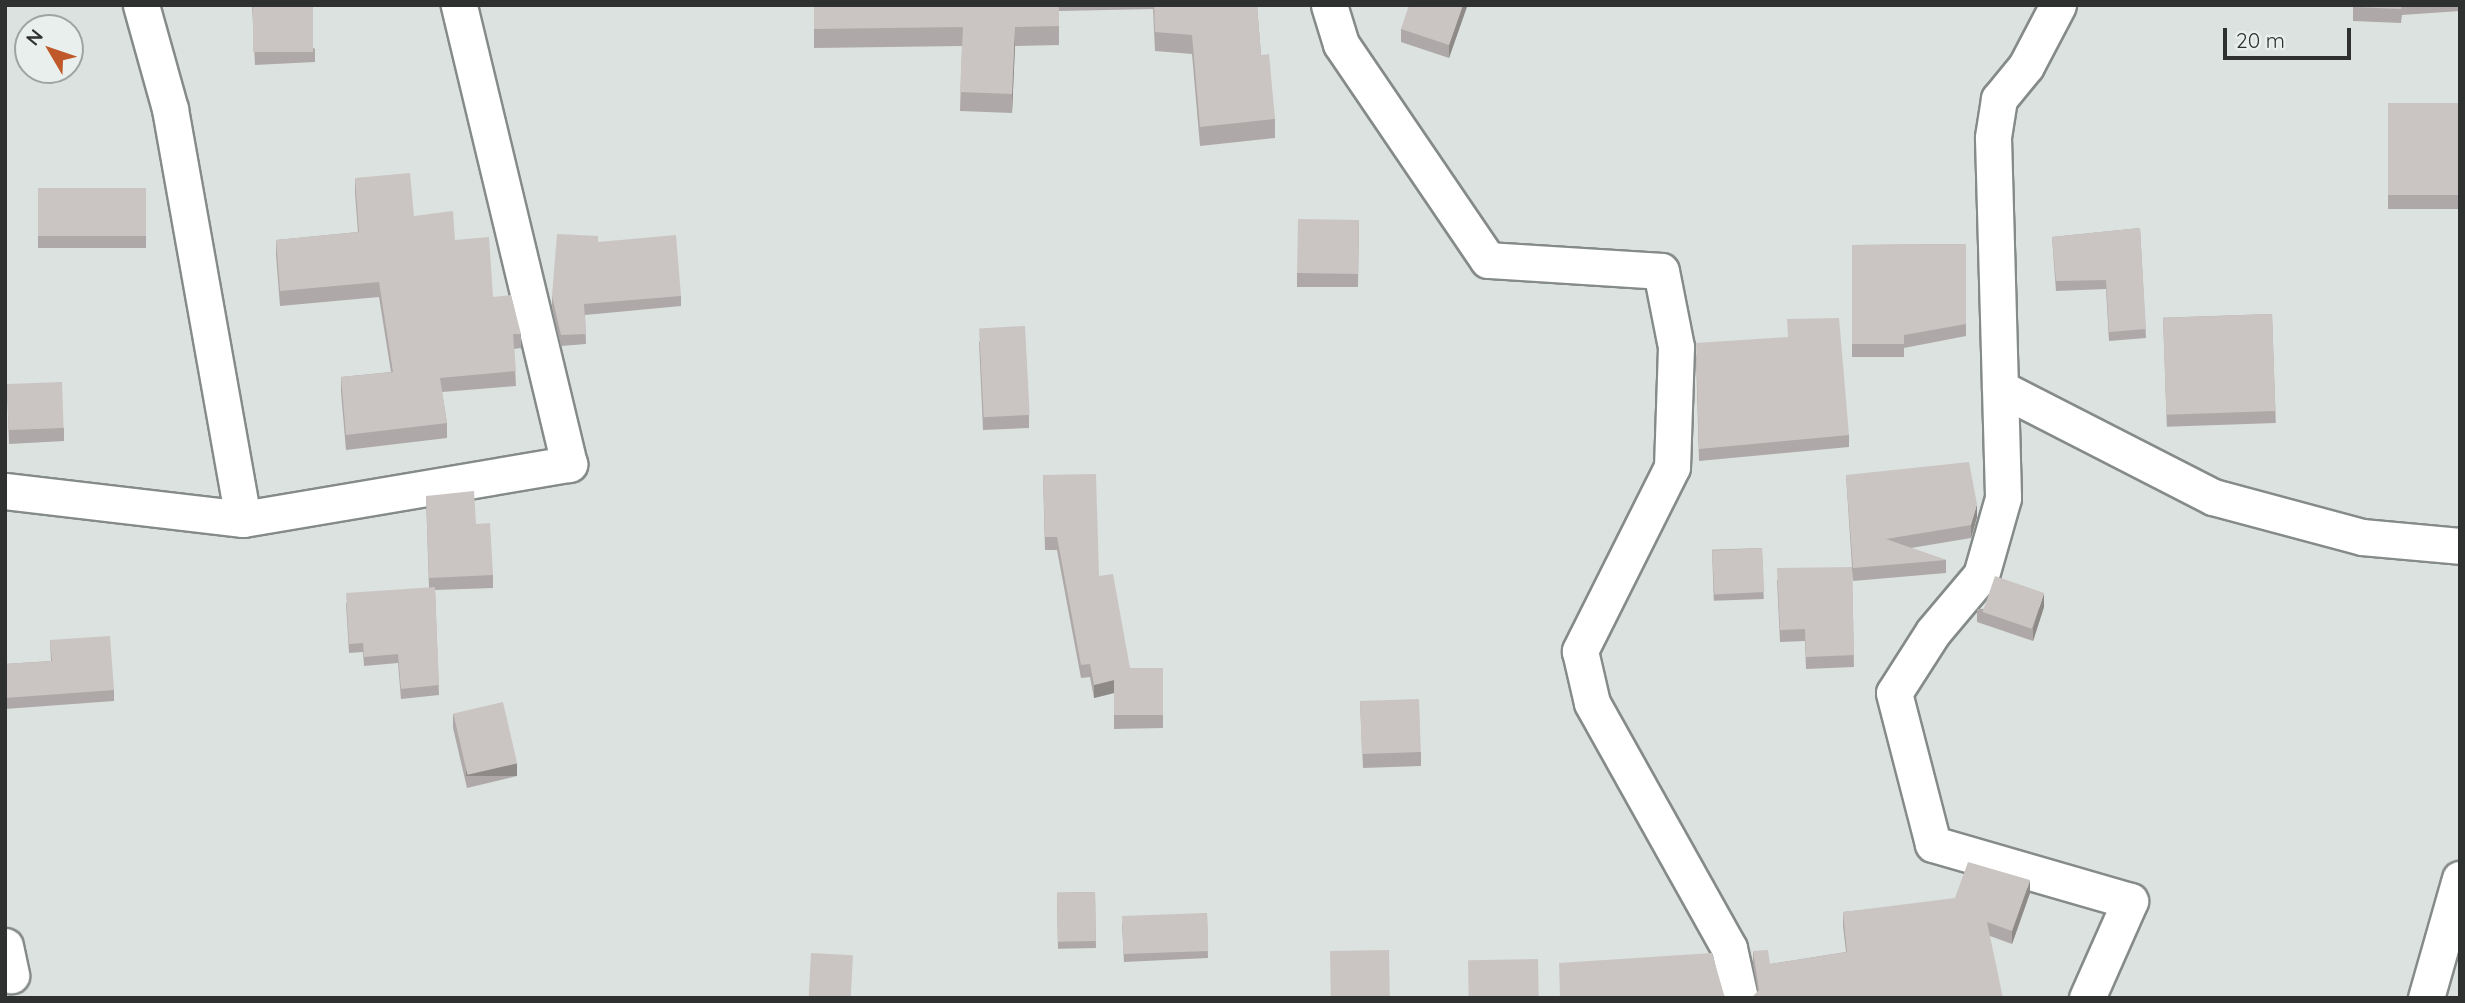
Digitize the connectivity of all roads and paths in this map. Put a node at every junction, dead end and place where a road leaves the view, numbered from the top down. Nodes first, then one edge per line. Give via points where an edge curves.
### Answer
1 (141, 5) edge
2 (459, 5) edge
3 (1329, 5) edge
4 (2058, 5) edge
5 (2000, 388) junction
6 (5, 491) edge
7 (243, 519) junction
8 (2460, 546) edge
9 (2460, 879) edge
10 (1740, 998) edge
11 (2087, 998) edge
12 (2426, 998) edge

1 - 7 street via 170,110
2 - 7 street via 569,464
3 - 10 street via 1341,44 1488,260 1661,271 1676,347 1672,467 1580,651 1592,703 1729,947
4 - 5 street via 2026,66 1999,99 1993,138
5 - 8 street via 2213,497 2361,537
5 - 11 street via 2003,498 1981,575 1933,632 1895,693 1933,844 2130,901
6 - 7 street
9 - 12 street

